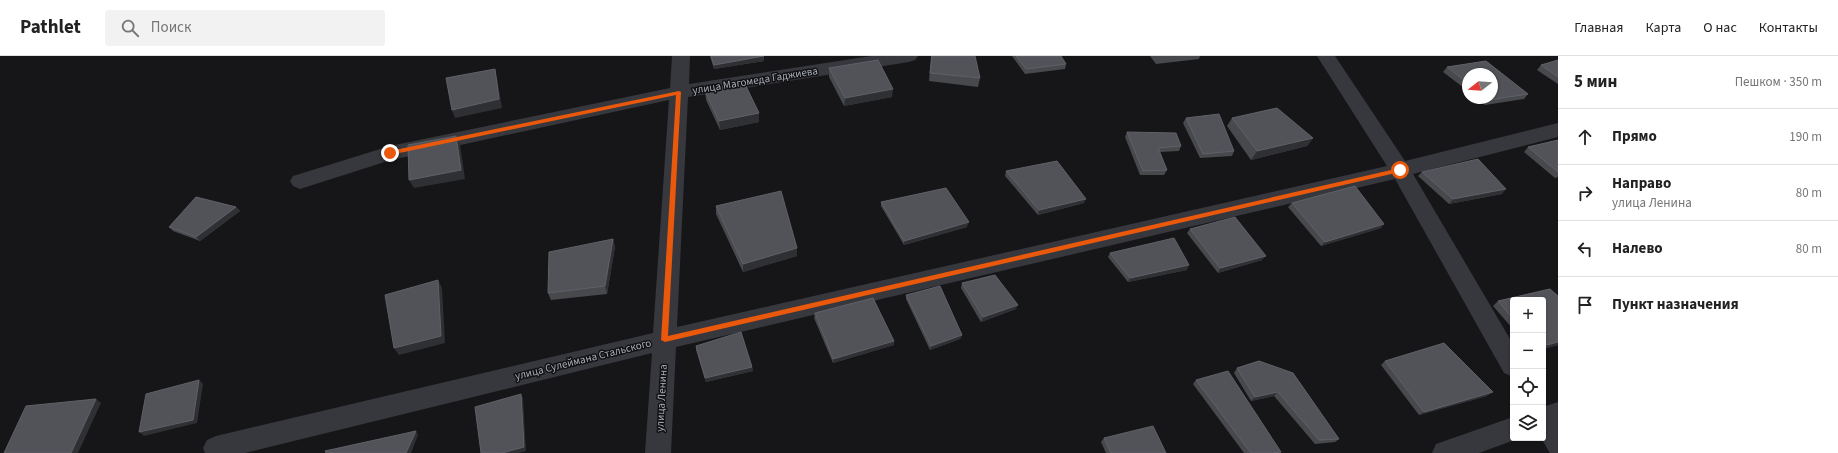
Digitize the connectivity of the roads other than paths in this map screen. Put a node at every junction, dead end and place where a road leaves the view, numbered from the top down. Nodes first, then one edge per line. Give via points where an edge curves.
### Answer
1 (681, 56) edge
2 (909, 56) edge
3 (1326, 56) edge
4 (679, 92) junction
5 (1558, 130) edge
6 (1400, 170) junction
7 (300, 181) dead end
8 (665, 340) junction
9 (1510, 361) edge
10 (1558, 413) edge
11 (1546, 417) edge
12 (1546, 423) edge
13 (1510, 430) edge
14 (1558, 444) edge
15 (216, 448) dead end
16 (658, 453) edge
17 (1445, 453) edge

1 - 4 street, улица Ленина
2 - 4 street, улица Магомеда Гаджиева
3 - 6 street
4 - 7 street, улица Магомеда Гаджиева via 390,153
4 - 8 street, улица Ленина
5 - 6 street, улица Сулеймана Стальского
6 - 8 street, улица Сулеймана Стальского
6 - 9 street
8 - 15 street, улица Сулеймана Стальского
8 - 16 street, улица Ленина
10 - 11 street
12 - 14 street
13 - 17 street

